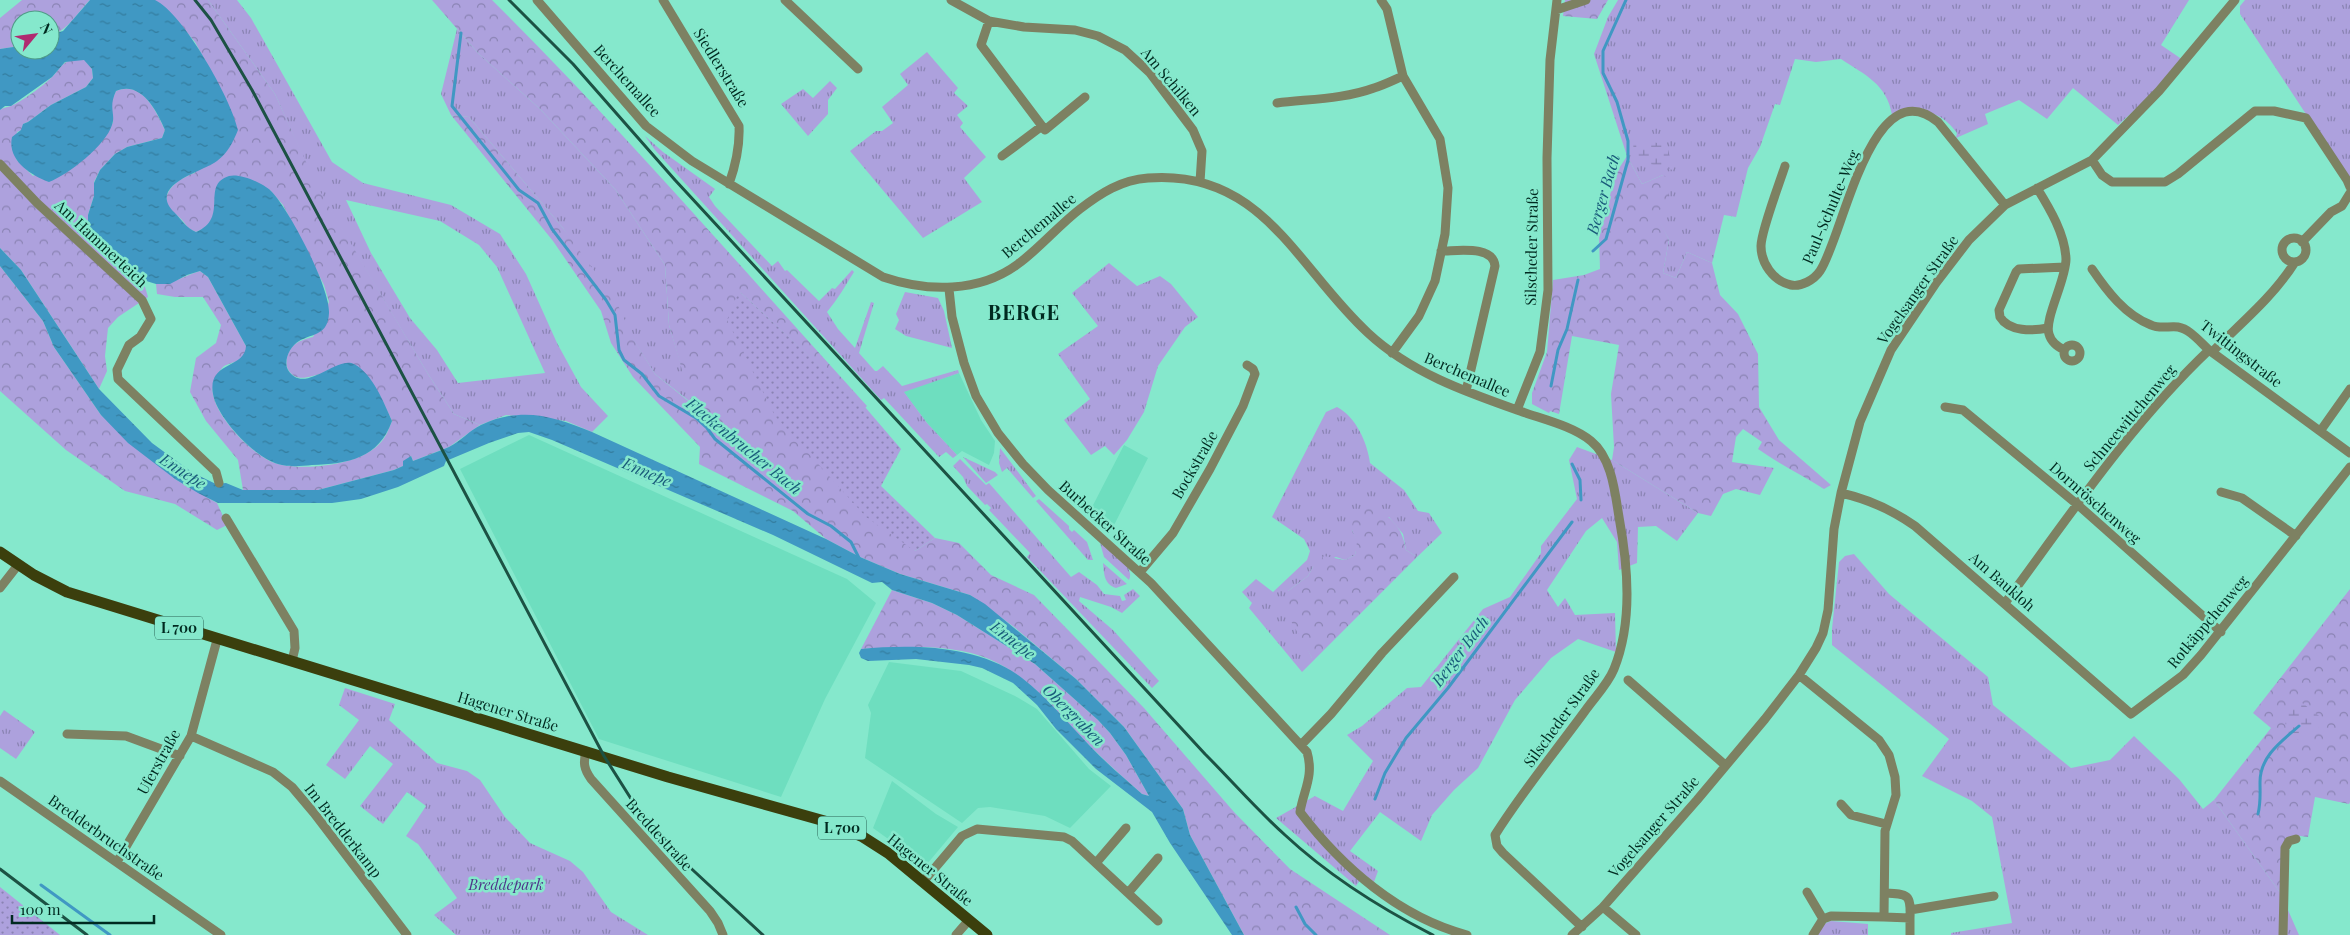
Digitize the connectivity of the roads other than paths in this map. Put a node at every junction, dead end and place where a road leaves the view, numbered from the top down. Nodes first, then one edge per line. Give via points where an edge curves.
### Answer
1 (537, 0) edge
2 (663, 0) edge
3 (785, 0) edge
4 (950, 0) edge
5 (1382, 0) edge
6 (1586, 0) edge
7 (2235, 0) edge
8 (1556, 5) edge
9 (989, 21) junction
10 (858, 69) dead end
11 (1403, 76) junction
12 (1085, 97) dead end
13 (1277, 103) dead end
14 (1042, 126) junction
15 (1002, 156) dead end
16 (2092, 160) junction
17 (0, 164) edge
18 (1785, 166) dead end
19 (1200, 182) junction
20 (729, 184) junction
21 (2350, 187) edge
22 (2037, 188) junction
23 (2350, 193) edge
24 (2005, 205) junction
25 (2302, 242) junction
26 (1441, 251) junction
27 (2295, 262) junction
28 (2065, 267) junction
29 (2092, 269) dead end
30 (949, 288) junction
31 (2048, 328) junction
32 (2064, 350) dead end
33 (2210, 351) junction
34 (1392, 353) junction
35 (1247, 365) dead end
36 (2350, 389) edge
37 (1466, 392) junction
38 (1945, 407) dead end
39 (1518, 410) junction
40 (2321, 430) junction
41 (2350, 453) edge
42 (2350, 467) edge
43 (219, 483) dead end
44 (2221, 492) dead end
45 (1841, 493) junction
46 (2078, 505) junction
47 (226, 518) dead end
48 (2296, 536) junction
49 (0, 552) edge
50 (18, 565) junction
51 (1140, 572) junction
52 (1454, 577) dead end
53 (0, 588) edge
54 (2006, 603) junction
55 (2221, 632) junction
56 (218, 640) junction
57 (292, 661) junction
58 (1799, 675) junction
59 (1628, 680) dead end
60 (2131, 714) joint
61 (66, 734) dead end
62 (190, 736) junction
63 (1301, 745) junction
64 (586, 752) junction
65 (180, 756) junction
66 (1725, 765) junction
67 (0, 781) edge
68 (1841, 804) dead end
69 (1886, 824) junction
70 (1126, 828) dead end
71 (2296, 838) dead end
72 (1158, 858) dead end
73 (117, 862) junction
74 (1096, 864) junction
75 (923, 882) junction
76 (1807, 892) dead end
77 (1128, 893) junction
78 (1885, 893) junction
79 (1994, 896) dead end
80 (1603, 907) junction
81 (1910, 914) junction
82 (1884, 917) junction
83 (1823, 919) junction
84 (968, 920) junction
85 (1158, 921) dead end
86 (1582, 927) junction
87 (222, 935) edge
88 (407, 935) edge
89 (723, 935) edge
90 (956, 935) edge
91 (987, 935) edge
92 (1467, 935) edge
93 (1572, 935) edge
94 (1636, 935) edge
95 (1813, 935) edge
96 (1910, 935) edge
97 (2283, 935) edge

1 - 20 street, Berchemallee via 646,126
2 - 20 street, Siedlerstraße via 739,126 737,160
3 - 10 street
4 - 9 street, Am Schilken
5 - 11 street
6 - 8 street
7 - 16 street, Vogelsanger Straße via 2159,91
8 - 39 street, Silscheder Straße via 1550,60 1547,148 1548,290 1540,352
9 - 14 street via 980,45
9 - 19 street, Am Schilken via 1075,30 1098,36 1125,50 1150,73 1193,130 1202,152
11 - 13 street via 1357,93
11 - 26 street via 1440,139 1448,188
12 - 14 street via 1045,130
14 - 15 street
16 - 21 street via 2102,175 2112,182 2164,182 2250,114 2260,110 2274,111 2306,118
16 - 22 street, Vogelsanger Straße
17 - 43 street, Am Hammerteich via 37,203 142,300 151,319 140,337 129,346 117,370 118,379 216,472
18 - 24 street, Paul-Schulte-Weg via 1761,244 1763,259 1774,276 1783,283 1794,285 1806,283 1821,270 1873,144 1887,122 1904,112 1929,114 1938,122
19 - 30 street, Berchemallee via 1148,178 1115,185 1068,219 1006,272 987,280
19 - 34 street, Berchemallee via 1240,198 1254,208 1276,228 1347,313
20 - 30 street, Berchemallee via 883,277 902,284
22 - 24 street, Vogelsanger Straße
22 - 28 street via 2061,234
23 - 25 street via 2342,206 2331,212
24 - 45 street, Vogelsanger Straße via 1965,245 1891,350 1860,422
25 - 27 street via 2305,253
25 - 27 street via 2288,240 2282,247 2286,260
26 - 34 street via 1435,281 1419,316
26 - 37 street via 1482,252 1494,260
27 - 33 street, Schneewittchenweg via 2261,305
28 - 31 street
28 - 31 street via 2019,269 1999,310 2000,317 2007,324 2024,330
29 - 33 street, Twittingstraße via 2116,301 2149,324 2182,328
30 - 51 street, Burbecker Straße via 958,346 976,396 992,425 1038,481
31 - 32 street via 2052,340
33 - 40 street, Twittingstraße
33 - 46 street, Schneewittchenweg via 2171,386 2116,451
34 - 37 street, Berchemallee
35 - 51 street, Bockstraße via 1255,374 1239,414 1173,533
36 - 40 street
37 - 39 street, Berchemallee
38 - 46 street, Dornröschenweg via 1963,410
39 - 86 street, Silscheder Straße via 1560,425 1591,441 1603,456 1613,482 1625,548 1628,598 1614,671 1495,835 1497,846 1503,853
40 - 41 street, Twittingstraße
42 - 48 street, Rotkäppchenweg
44 - 48 street via 2242,498
45 - 54 street, Am Baukloh via 1862,498 1899,515
45 - 58 street, Vogelsanger Straße via 1834,529 1824,633
46 - 54 street, Schneewittchenweg
46 - 55 street, Dornröschenweg
47 - 57 street via 294,631
48 - 55 street, Rotkäppchenweg
49 - 50 main road, Hagener Straße / L 700
50 - 53 street
50 - 56 main road, Hagener Straße / L 700 via 68,592
51 - 63 street, Burbecker Straße
52 - 63 street
54 - 60 street, Am Baukloh
55 - 60 street, Rotkäppchenweg via 2183,675
56 - 57 main road, Hagener Straße / L 700
56 - 62 street, Uferstraße
57 - 64 main road, Hagener Straße / L 700
58 - 66 street, Vogelsanger Straße
58 - 69 street via 1884,746 1892,764 1896,795
59 - 66 street
61 - 65 street via 126,736
62 - 65 street, Uferstraße
62 - 88 street, Im Bredderkamp via 273,772 292,787
63 - 92 street, Burbecker Straße via 1307,752 1311,775 1300,812 1315,832 1374,888 1410,913
64 - 75 main road, Hagener Straße / L 700 via 843,828 888,853
64 - 89 street, Breddestraße via 583,761 591,779 710,911
65 - 73 street, Uferstraße
66 - 80 street, Vogelsanger Straße
67 - 73 street, Bredderbruchstraße
68 - 69 street via 1852,815
69 - 78 street
70 - 74 street
71 - 97 street via 2285,848
72 - 77 street
73 - 87 street, Bredderbruchstraße
74 - 75 street via 1064,836 977,829 962,836
74 - 77 street
75 - 84 main road, Hagener Straße / L 700
76 - 83 street
77 - 85 street
78 - 81 street via 1909,897
78 - 82 street
79 - 81 street
80 - 86 street, Vogelsanger Straße
80 - 94 street
81 - 82 street
81 - 96 street
82 - 83 street via 1831,916
83 - 95 street
84 - 90 street
84 - 91 main road, Hagener Straße / L 700
86 - 93 street, Vogelsanger Straße

